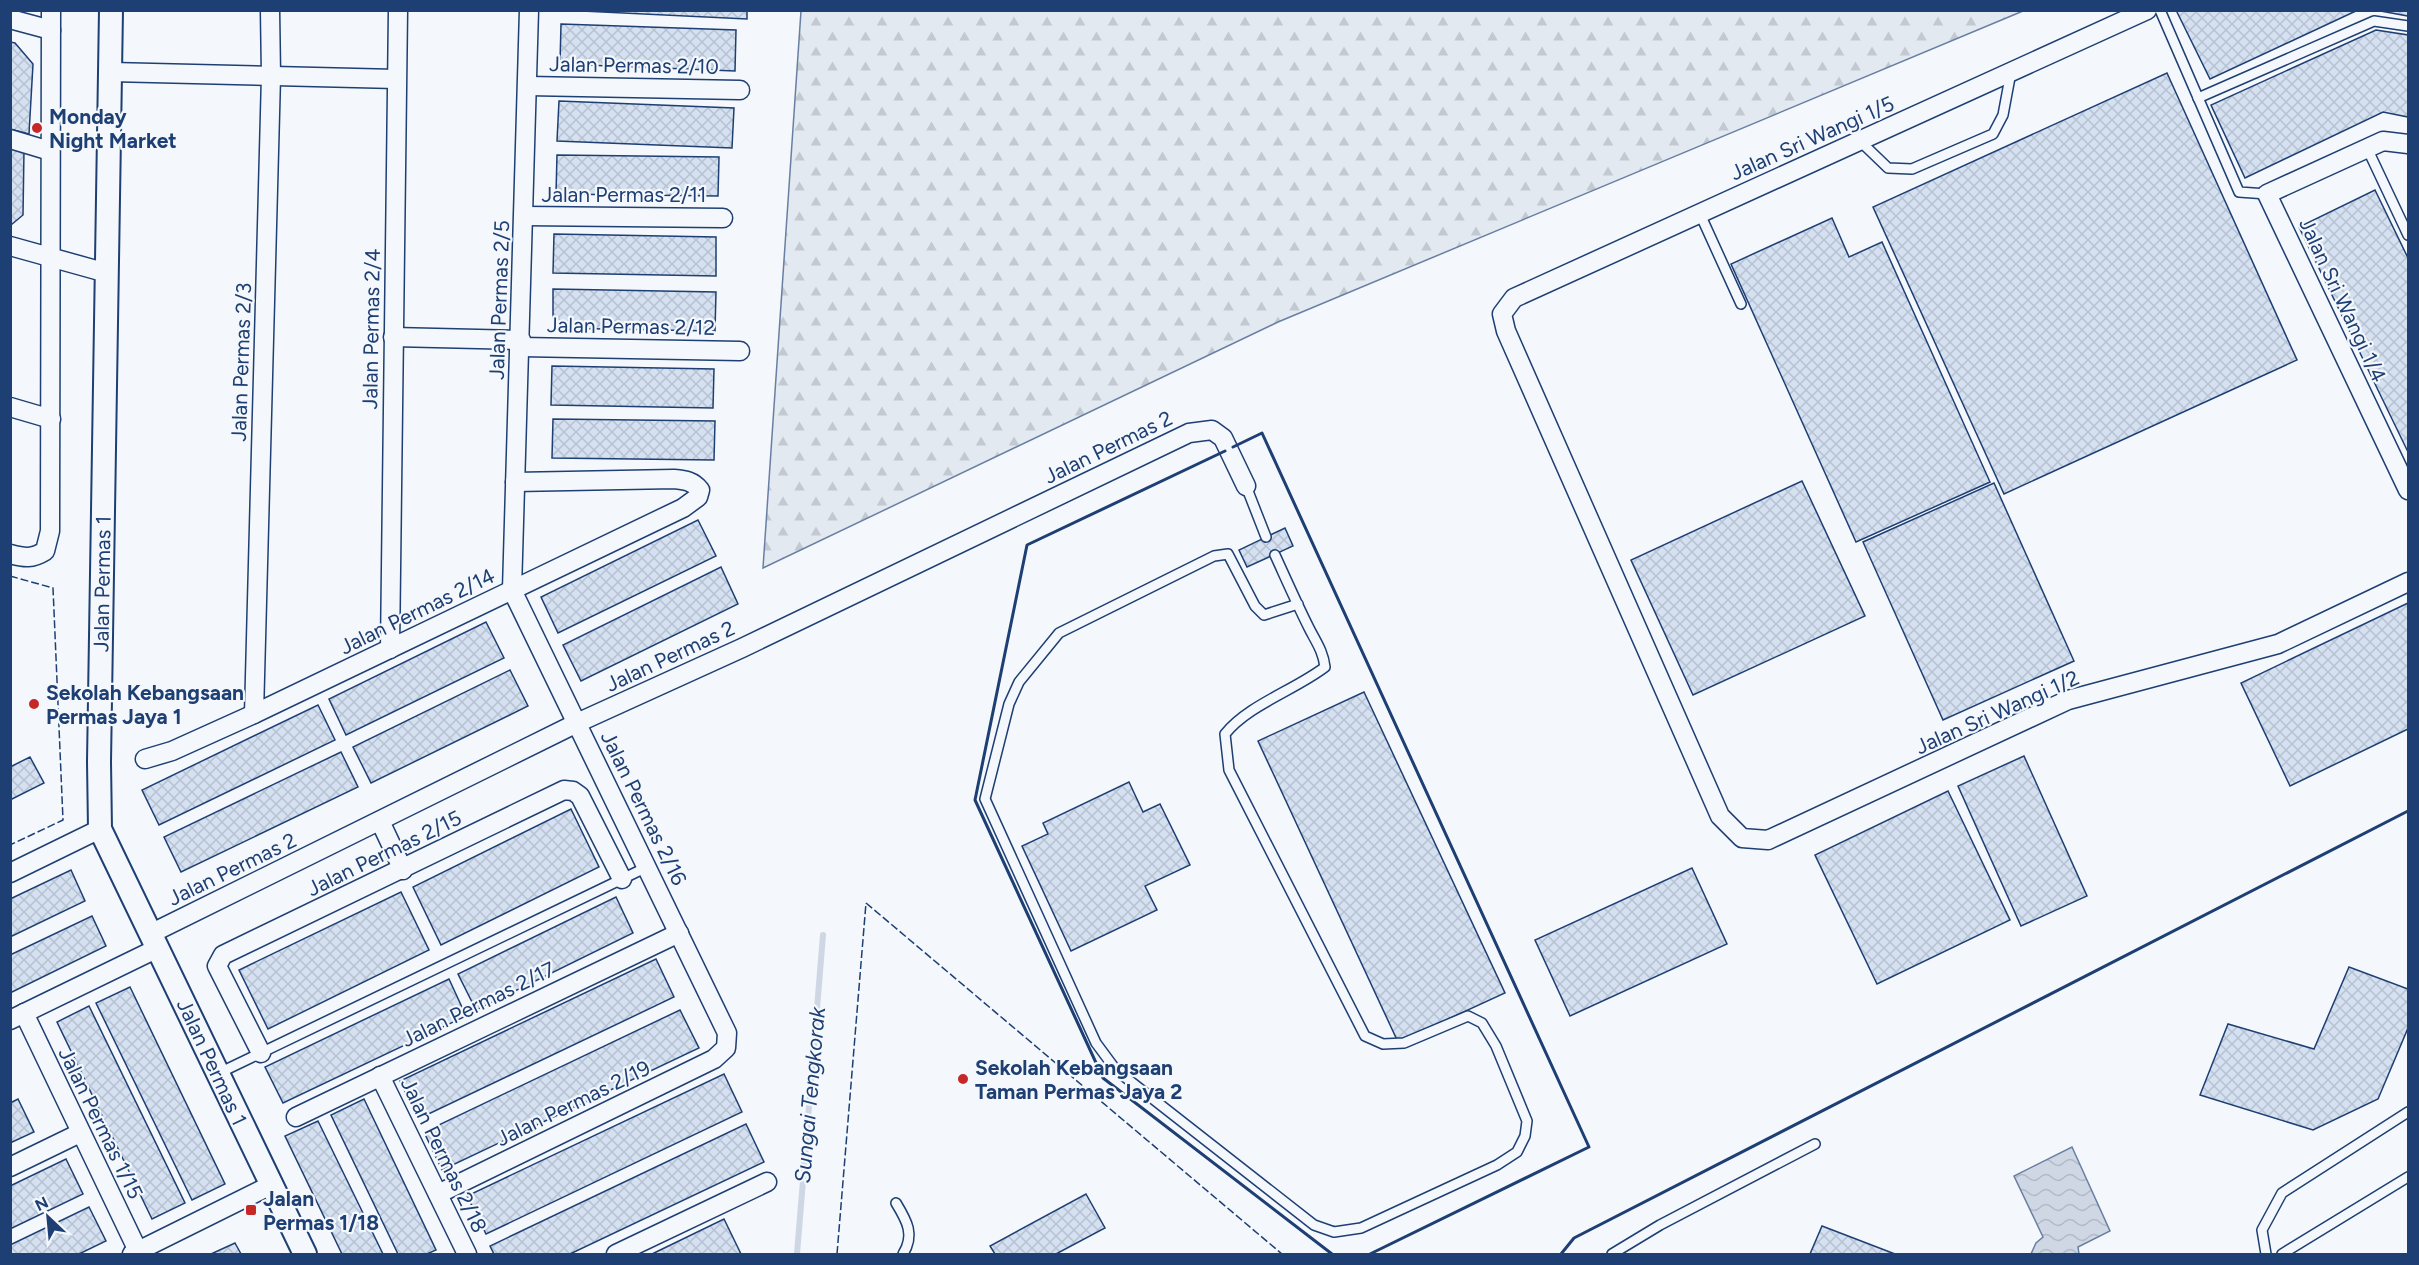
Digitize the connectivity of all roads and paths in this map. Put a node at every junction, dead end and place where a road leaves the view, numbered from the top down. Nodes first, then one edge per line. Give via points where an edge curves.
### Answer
1 (51, 10) edge
2 (111, 10) edge
3 (270, 10) edge
4 (398, 10) edge
5 (529, 10) edge
6 (2147, 10) edge
7 (2160, 10) edge
8 (10, 19) edge
9 (2409, 26) edge
10 (51, 30) junction
11 (111, 72) junction
12 (2012, 72) junction
13 (271, 76) junction
14 (396, 79) junction
15 (528, 86) junction
16 (740, 90) dead end
17 (2198, 98) junction
18 (10, 140) edge
19 (1860, 141) junction
20 (2409, 144) edge
21 (2367, 148) junction
22 (50, 151) junction
23 (2268, 194) junction
24 (1700, 214) junction
25 (524, 216) junction
26 (723, 218) dead end
27 (2409, 235) edge
28 (10, 246) edge
29 (50, 258) junction
30 (107, 273) junction
31 (1741, 304) dead end
32 (393, 337) junction
33 (521, 344) junction
34 (740, 351) dead end
35 (10, 407) edge
36 (51, 419) junction
37 (515, 482) junction
38 (1246, 486) joint
39 (2409, 490) edge
40 (1266, 537) dead end
41 (1275, 555) dead end
42 (18, 556) edge
43 (2409, 582) edge
44 (512, 590) junction
45 (1298, 604) junction
46 (390, 649) junction
47 (254, 714) junction
48 (577, 723) junction
49 (145, 759) dead end
50 (380, 821) junction
51 (100, 829) junction
52 (1742, 838) joint
53 (647, 867) junction
54 (403, 870) junction
55 (10, 873) edge
56 (622, 879) junction
57 (680, 933) junction
58 (154, 941) junction
59 (17, 1016) edge
60 (726, 1048) joint
61 (261, 1053) junction
62 (217, 1074) junction
63 (380, 1076) junction
64 (2409, 1112) edge
65 (296, 1117) dead end
66 (80, 1133) junction
67 (1815, 1144) dead end
68 (10, 1167) edge
69 (2409, 1177) edge
70 (767, 1182) dead end
71 (271, 1185) junction
72 (438, 1194) junction
73 (896, 1203) dead end
74 (135, 1253) edge
75 (304, 1254) edge
76 (467, 1254) edge
77 (616, 1254) edge
78 (903, 1254) edge
79 (1612, 1254) edge
80 (2265, 1254) edge
81 (2282, 1254) edge

1 - 10 street
2 - 11 street, Jalan Permas 1
3 - 13 street, Jalan Permas 2/3
4 - 14 street, Jalan Permas 2/4
5 - 15 street, Jalan Permas 2/5
6 - 12 street, Jalan Sri Wangi 1/5
7 - 17 lane
8 - 10 street
9 - 17 lane via 2374,21
10 - 22 street
11 - 13 street
11 - 30 street, Jalan Permas 1
12 - 19 street, Jalan Sri Wangi 1/5
12 - 19 lane via 2003,116 1993,134 1912,170 1888,168
13 - 14 street
13 - 47 street, Jalan Permas 2/3
14 - 32 street, Jalan Permas 2/4
15 - 16 street, Jalan Permas 2/10
15 - 25 street, Jalan Permas 2/5
17 - 23 lane via 2239,192
18 - 22 street
19 - 24 street, Jalan Sri Wangi 1/5
20 - 21 street via 2383,141
21 - 23 street
21 - 27 lane
22 - 29 street
23 - 39 street, Jalan Sri Wangi 1/4
24 - 31 lane
24 - 52 street, Jalan Sri Wangi 1/5 via 1514,298 1502,314 1506,331 1720,816
25 - 26 street, Jalan Permas 2/11
25 - 33 street, Jalan Permas 2/5
28 - 29 street
29 - 30 street
29 - 36 street
30 - 51 street, Jalan Permas 1
32 - 33 street, Jalan Permas 2/12
32 - 46 street, Jalan Permas 2/4
33 - 34 street, Jalan Permas 2/12
33 - 37 street, Jalan Permas 2/5
35 - 36 street
36 - 42 street via 49,541 45,551 35,557
37 - 44 street, Jalan Permas 2/5
37 - 44 street, Jalan Permas 2/14 via 674,479 688,481 700,490 698,497 683,508
38 - 40 lane
38 - 48 street, Jalan Permas 2 via 1223,438 1212,430 1189,433
41 - 45 lane
43 - 52 street, Jalan Sri Wangi 1/2 via 2278,644 2068,700 1768,840
44 - 46 street, Jalan Permas 2/14
44 - 48 street, Jalan Permas 2/16
45 - 45 lane via 1323,651 1325,667 1235,721 1225,734 1229,770 1365,1036 1383,1044 1404,1043 1468,1016 1482,1023 1496,1046 1527,1121 1517,1152 1497,1165 1361,1228 1334,1232 1314,1225 1116,1070 1096,1043 985,799 1009,704 1019,682 1059,633 1214,556 1228,554 1255,606 1264,615
46 - 47 street, Jalan Permas 2/14
47 - 49 street, Jalan Permas 2/14
48 - 50 street, Jalan Permas 2
48 - 53 street, Jalan Permas 2/16
50 - 54 street
50 - 58 street, Jalan Permas 2
51 - 55 street
51 - 58 street, Jalan Permas 1
53 - 56 lane
53 - 57 street, Jalan Permas 2/16
54 - 56 street, Jalan Permas 2/15 via 564,790 580,796
54 - 61 street, Jalan Permas 2/15 via 218,960 217,966
56 - 61 lane
57 - 60 street, Jalan Permas 2/16 via 727,1033
57 - 63 street, Jalan Permas 2/17
58 - 59 street, Jalan Permas 2
58 - 62 street, Jalan Permas 1
59 - 66 street, Jalan Permas 1/15
60 - 72 street, Jalan Permas 2/19 via 714,1059
61 - 62 lane
62 - 71 street, Jalan Permas 1
63 - 65 street, Jalan Permas 2/17
63 - 72 street, Jalan Permas 2/18
64 - 80 lane via 2282,1193 2262,1230
66 - 68 street
66 - 74 street, Jalan Permas 1/15
67 - 79 lane
69 - 81 lane
70 - 77 street
71 - 74 street
71 - 75 street, Jalan Permas 1
72 - 76 street, Jalan Permas 2/18
73 - 78 lane via 909,1225 910,1244

